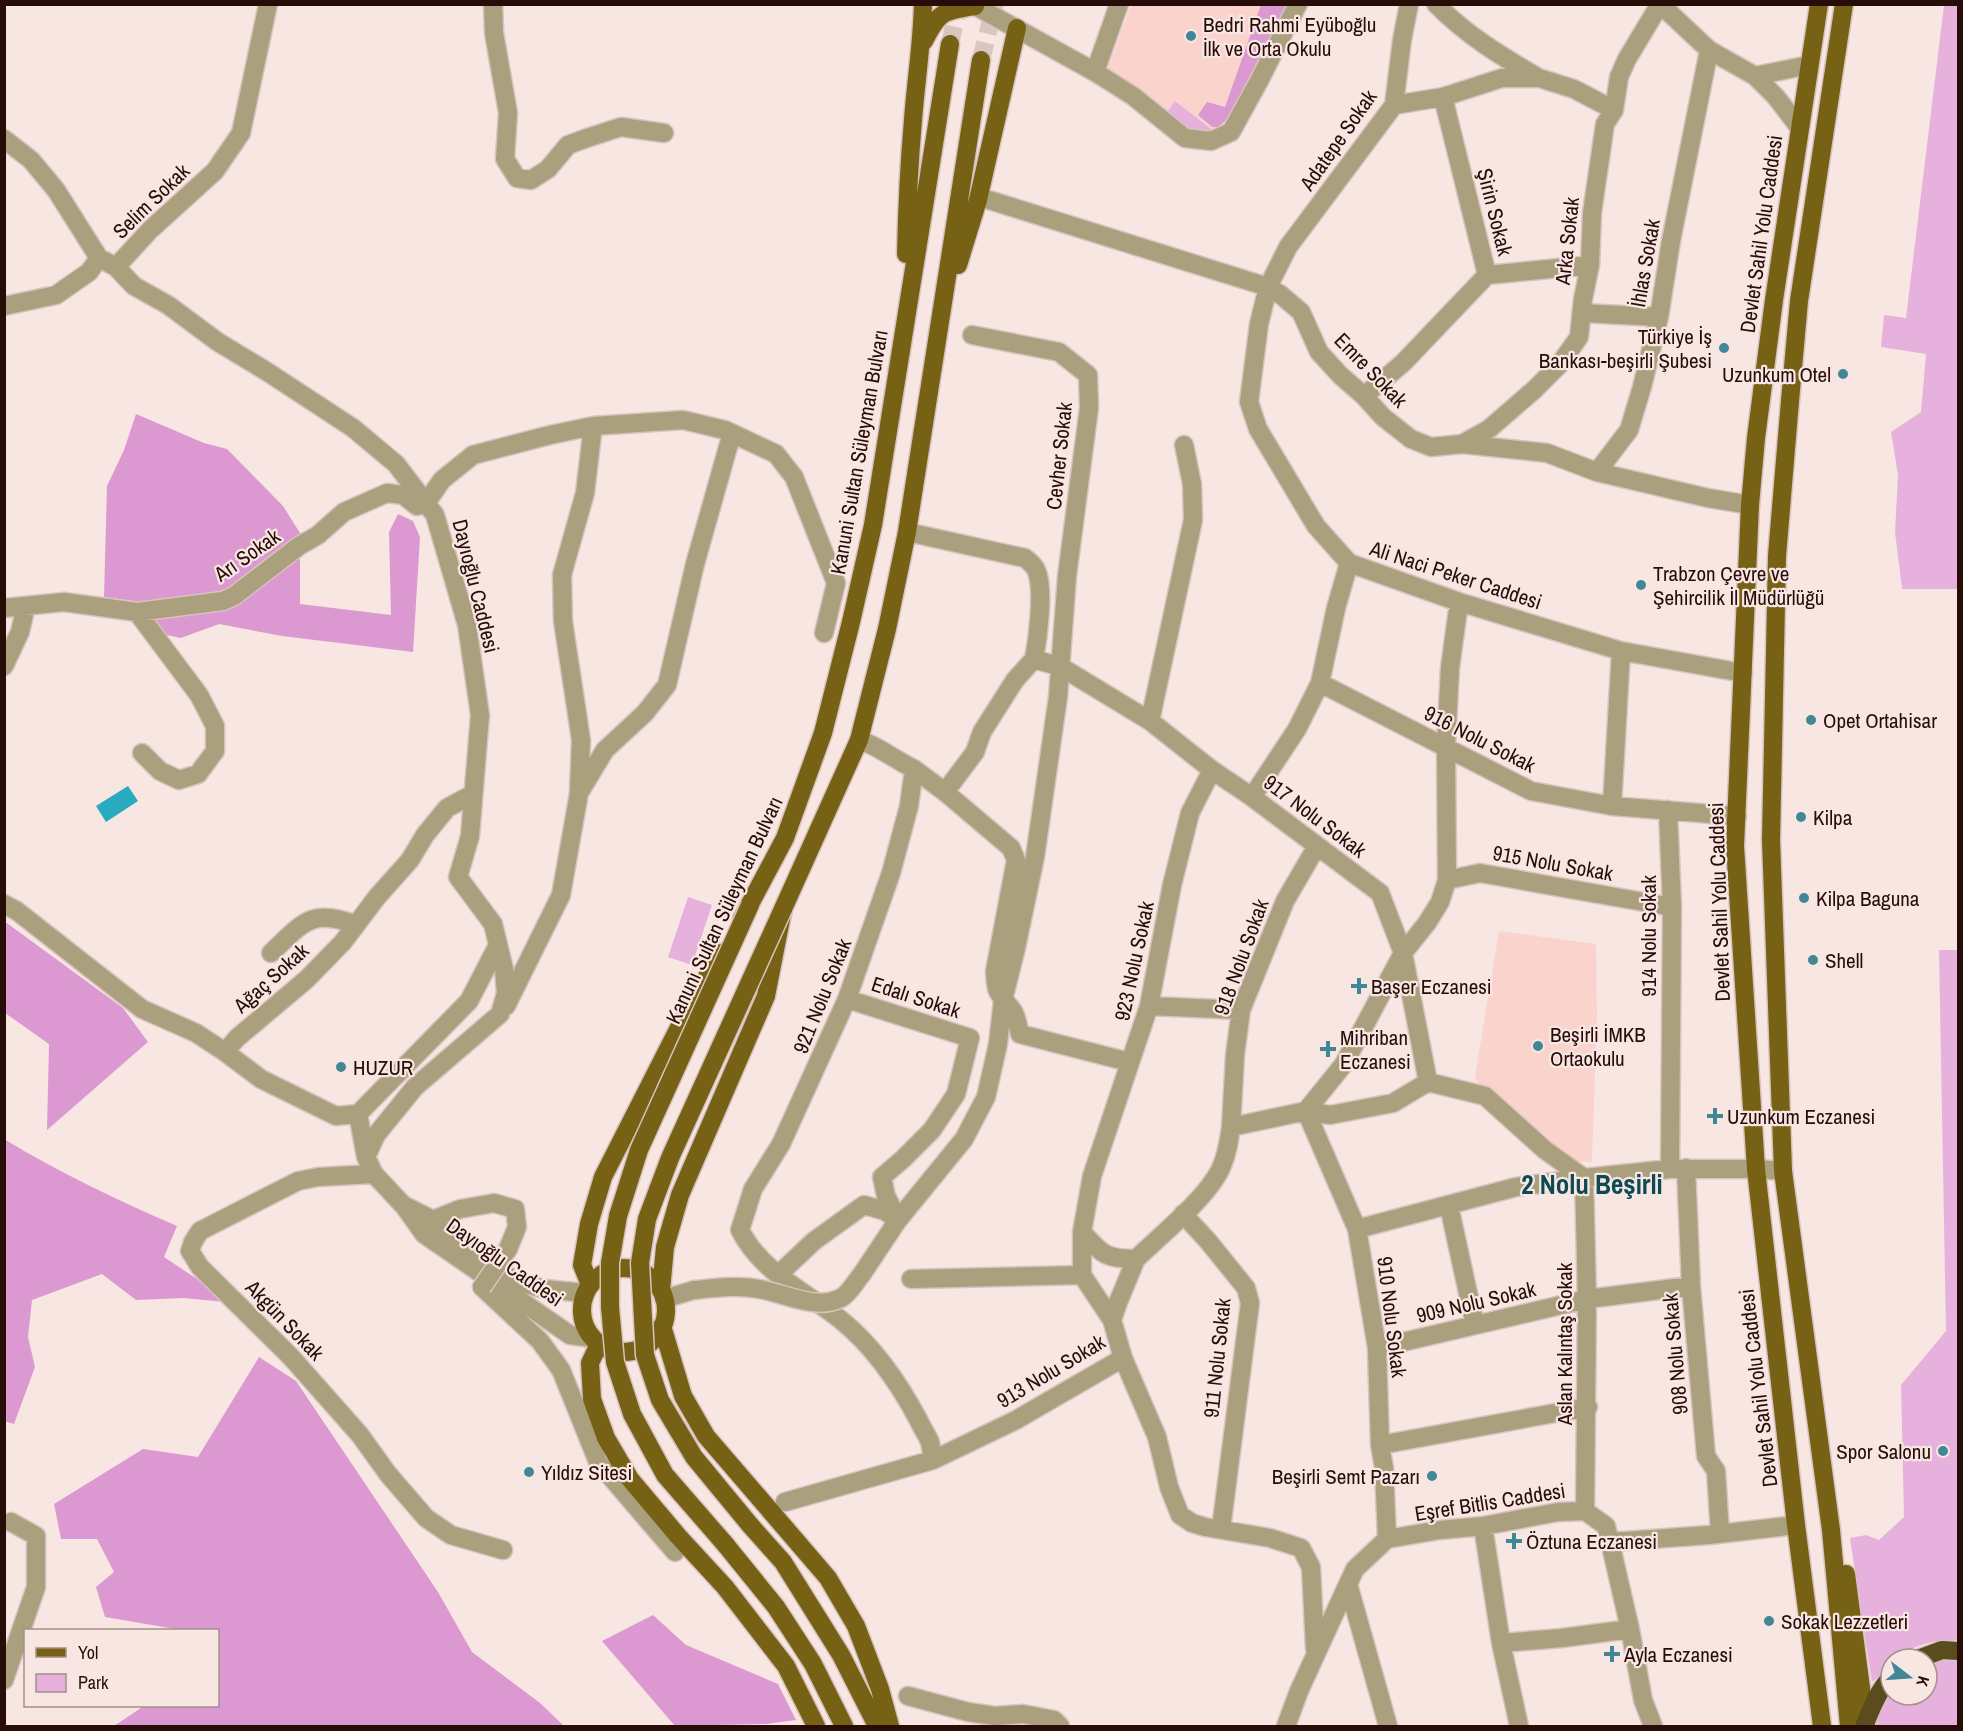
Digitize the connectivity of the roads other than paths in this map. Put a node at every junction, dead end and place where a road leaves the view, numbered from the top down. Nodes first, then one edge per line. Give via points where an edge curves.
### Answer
1 (268, 4) edge
2 (493, 4) edge
3 (923, 4) edge
4 (1119, 4) edge
5 (1298, 4) edge
6 (1409, 4) edge
7 (1436, 4) edge
8 (1660, 4) edge
9 (1819, 4) edge
10 (1844, 4) edge
11 (974, 5) edge
12 (1017, 28) junction
13 (950, 44) tunnel mouth
14 (921, 47) junction
15 (1709, 50) junction
16 (981, 60) tunnel mouth
17 (1809, 65) junction
18 (1095, 72) junction
19 (1755, 76) junction
20 (1539, 78) junction
21 (1443, 97) junction
22 (1394, 105) junction
23 (1614, 110) junction
24 (1799, 127) junction
25 (664, 133) dead end
26 (4, 139) edge
27 (989, 200) dead end
28 (99, 258) junction
29 (1590, 265) junction
30 (116, 267) junction
31 (1487, 275) junction
32 (1268, 287) junction
33 (4, 306) edge
34 (1582, 313) junction
35 (1659, 317) junction
36 (905, 320) junction
37 (939, 330) junction
38 (972, 335) dead end
39 (1364, 396) junction
40 (592, 426) junction
41 (732, 433) junction
42 (1462, 444) junction
43 (1184, 445) dead end
44 (1597, 472) junction
45 (426, 503) junction
46 (1750, 505) junction
47 (907, 532) junction
48 (1349, 563) junction
49 (1459, 602) junction
50 (26, 606) junction
51 (4, 608) edge
52 (137, 612) junction
53 (825, 633) dead end
54 (1621, 651) junction
55 (1034, 659) junction
56 (4, 666) edge
57 (1061, 667) junction
58 (1743, 673) junction
59 (1320, 683) junction
60 (1150, 721) junction
61 (859, 740) junction
62 (1446, 746) junction
63 (142, 753) dead end
64 (914, 769) junction
65 (1212, 770) junction
66 (945, 792) junction
67 (579, 793) junction
68 (473, 794) junction
69 (1252, 797) junction
70 (1612, 806) junction
71 (1668, 810) junction
72 (1737, 816) junction
73 (1317, 846) junction
74 (1447, 880) junction
75 (4, 904) edge
76 (750, 905) junction
77 (1672, 907) junction
78 (783, 909) junction
79 (356, 925) junction
80 (498, 945) junction
81 (271, 953) dead end
82 (1403, 953) junction
83 (847, 999) junction
84 (1003, 1000) junction
85 (1149, 1006) junction
86 (1241, 1010) junction
87 (500, 1014) junction
88 (225, 1052) junction
89 (1129, 1062) junction
90 (1428, 1082) junction
91 (1306, 1111) junction
92 (357, 1114) junction
93 (1231, 1127) junction
94 (370, 1166) junction
95 (1678, 1169) junction
96 (1756, 1169) junction
97 (1783, 1171) junction
98 (1584, 1178) junction
99 (404, 1206) junction
100 (1449, 1206) junction
101 (1183, 1214) junction
102 (433, 1220) junction
103 (898, 1220) junction
104 (1357, 1229) junction
105 (1082, 1232) junction
106 (1136, 1259) junction
107 (778, 1275) junction
108 (1082, 1275) junction
109 (911, 1279) dead end
110 (1691, 1286) junction
111 (587, 1289) junction
112 (663, 1294) junction
113 (1587, 1299) junction
114 (1112, 1320) junction
115 (1475, 1325) junction
116 (662, 1326) junction
117 (596, 1341) junction
118 (1377, 1348) junction
119 (1123, 1358) junction
120 (1588, 1407) junction
121 (1380, 1445) junction
122 (933, 1460) junction
123 (785, 1502) dead end
124 (1585, 1510) junction
125 (11, 1522) dead end
126 (1796, 1525) junction
127 (1483, 1526) junction
128 (1221, 1529) junction
129 (1720, 1533) junction
130 (1387, 1539) junction
131 (1610, 1542) junction
132 (503, 1550) dead end
133 (675, 1552) dead end
134 (1348, 1584) junction
135 (1630, 1629) junction
136 (1501, 1643) junction
137 (1939, 1651) edge
138 (1959, 1651) edge
139 (1315, 1654) junction
140 (4, 1680) edge
141 (1879, 1693) edge
142 (908, 1696) dead end
143 (1820, 1724) edge
144 (816, 1726) edge
145 (844, 1726) edge
146 (877, 1726) edge
147 (890, 1726) edge
148 (1059, 1726) edge
149 (1286, 1726) edge
150 (1388, 1726) edge
151 (1519, 1726) edge
152 (1653, 1726) edge
153 (1860, 1726) edge

1 - 30 street, Selim Sokak via 241,134 215,171
2 - 25 street via 508,113 505,159 517,177 531,180 548,169 568,145 621,127
3 - 14 main road
4 - 18 street
5 - 18 street via 1231,132 1211,141 1185,138
6 - 22 street, Adatepe Sokak
7 - 20 street via 1495,53
8 - 15 street
8 - 23 street, Arka Sokak via 1619,77
9 - 17 main road, Devlet Sahil Yolu Caddesi
10 - 97 main road via 1799,301 1777,556 1771,840
11 - 12 street
11 - 14 main road via 950,10 934,20
12 - 18 street
12 - 37 main road via 978,200
13 - 36 main road, Kanuni Sultan Süleyman Bulvarı
14 - 36 main road via 908,198
15 - 19 street
15 - 35 street, İhlas Sokak
16 - 37 main road
17 - 19 street
17 - 24 main road, Devlet Sahil Yolu Caddesi
19 - 24 street
20 - 21 street via 1502,78
20 - 23 street via 1574,89
21 - 22 street
21 - 31 street, Şirin Sokak
22 - 32 street, Adatepe Sokak via 1288,247
23 - 29 street, Arka Sokak via 1605,124 1599,158
24 - 46 main road, Devlet Sahil Yolu Caddesi
26 - 28 street, Selim Sokak via 31,160 56,190
27 - 32 street, Emre Sokak
28 - 30 street, Selim Sokak
28 - 33 street via 89,272 56,296
29 - 31 street
29 - 34 street, Arka Sokak
30 - 45 street, Dayıoğlu Caddesi via 134,286 353,428 396,464
31 - 39 street, Şirin Sokak via 1402,363
32 - 39 street, Emre Sokak via 1301,312 1318,352
32 - 48 street, Ali Naci Peker Caddesi via 1249,402 1258,429 1316,526
34 - 35 street
34 - 42 street, Arka Sokak via 1579,337 1559,365 1489,429
35 - 44 street, İhlas Sokak via 1629,430
36 - 76 main road, Kanuni Sultan Süleyman Bulvarı via 873,525 823,733 785,838
37 - 47 main road
38 - 57 street, Cevher Sokak via 1059,352 1088,375 1089,408 1067,576
39 - 42 street, Emre Sokak via 1410,439 1431,447
40 - 41 street via 683,420
40 - 45 street via 473,455 442,480
40 - 67 street via 585,493 562,575 563,621 581,740
41 - 53 street via 776,454 794,477 836,583
41 - 67 street via 695,564 667,685 645,713 605,750
42 - 44 street, Emre Sokak via 1547,453
43 - 60 street via 1192,484 1192,520
44 - 46 street, Emre Sokak
45 - 52 street, Arı Sokak via 417,506 403,495 387,493 344,512 234,596 223,601
45 - 68 street, Dayıoğlu Caddesi via 435,515 467,625 480,715
46 - 58 main road, Devlet Sahil Yolu Caddesi
47 - 55 street via 1025,558 1034,565 1038,575 1040,629
47 - 61 main road
48 - 49 street, Ali Naci Peker Caddesi
48 - 59 street
49 - 54 street, Ali Naci Peker Caddesi
49 - 62 street via 1450,668
50 - 51 street, Arı Sokak
50 - 52 street, Arı Sokak via 64,602
50 - 56 street via 20,632
52 - 63 street via 199,696 215,726 214,751 198,774 179,780 160,771
54 - 58 street, Ali Naci Peker Caddesi
54 - 70 street
55 - 57 street
55 - 66 street via 1002,699 975,752
57 - 60 street, 917 Nolu Sokak
57 - 84 street, Cevher Sokak via 1035,857
58 - 72 main road, Devlet Sahil Yolu Caddesi
59 - 62 street, 916 Nolu Sokak
59 - 69 street via 1297,729
60 - 65 street, 917 Nolu Sokak
61 - 64 street
61 - 78 main road
62 - 70 street, 916 Nolu Sokak via 1531,791
62 - 74 street
64 - 66 street
64 - 83 street, 921 Nolu Sokak via 909,806 891,873
65 - 69 street, 917 Nolu Sokak
65 - 85 street, 923 Nolu Sokak via 1190,813
66 - 84 street via 1011,848 1016,860 995,971 996,988
67 - 87 street via 561,895
68 - 79 street, Ağaç Sokak via 447,808
68 - 80 street, Dayıoğlu Caddesi via 470,836 458,877 493,924
69 - 73 street, 917 Nolu Sokak
70 - 71 street, 916 Nolu Sokak
71 - 72 street, 916 Nolu Sokak
71 - 77 street, 914 Nolu Sokak
72 - 96 main road, Devlet Sahil Yolu Caddesi via 1735,846
73 - 82 street, 917 Nolu Sokak via 1380,893
73 - 86 street, 918 Nolu Sokak via 1285,901
74 - 77 street, 915 Nolu Sokak via 1480,873
74 - 82 street via 1440,902
75 - 88 street via 142,1009 196,1033
76 - 111 main road via 691,1004 603,1178 582,1265
76 - 145 main road, Kanuni Sultan Süleyman Bulvarı, bridge via 639,1150 618,1216 610,1263 615,1362 632,1414 665,1475 776,1607 813,1664
77 - 95 street, 914 Nolu Sokak
78 - 112 main road via 766,996 680,1195 665,1247
78 - 146 main road, bridge via 670,1158 647,1219 640,1263 645,1355 660,1400 694,1457 783,1562 841,1655
79 - 81 street via 319,916 303,923
79 - 88 street, Ağaç Sokak via 307,979
80 - 87 street, Dayıoğlu Caddesi via 506,993
80 - 92 street via 469,1001
82 - 90 street, 917 Nolu Sokak
82 - 91 street via 1344,1064
83 - 103 street, Edalı Sokak via 970,1038 956,1094 932,1130 882,1177
83 - 107 street, 921 Nolu Sokak via 781,1144 753,1188 740,1230 748,1246
84 - 89 street via 1014,1012 1020,1034
84 - 103 street via 986,1097 964,1139
85 - 86 street
85 - 89 street, 923 Nolu Sokak
86 - 93 street, 918 Nolu Sokak
87 - 94 street via 415,1087 375,1135
88 - 92 street via 261,1079 336,1116
89 - 105 street, 923 Nolu Sokak via 1092,1176
90 - 91 street via 1393,1103 1330,1115
90 - 98 street via 1485,1096 1545,1150
91 - 93 street
91 - 104 street, 910 Nolu Sokak
92 - 94 street
93 - 101 street, 913 Nolu Sokak via 1221,1167 1208,1190
94 - 99 street, Dayıoğlu Caddesi
94 - 132 street, Akgün Sokak via 298,1181 201,1231 190,1251 200,1267 291,1357 360,1435 426,1518 452,1535
95 - 96 street
95 - 98 street
95 - 110 street, 908 Nolu Sokak
96 - 97 street
96 - 126 main road, Devlet Sahil Yolu Caddesi
97 - 153 main road via 1831,1530 1845,1566
98 - 100 street via 1516,1187
98 - 113 street, Aslan Kalıntaş Sokak
99 - 102 street, Dayıoğlu Caddesi
99 - 117 street, Dayıoğlu Caddesi via 424,1234 570,1335
100 - 104 street
100 - 115 street
101 - 106 street, 913 Nolu Sokak
101 - 128 street, 911 Nolu Sokak via 1246,1288 1250,1303
102 - 111 street, Dayıoğlu Caddesi via 479,1259 516,1281 544,1289
102 - 133 street, bridge via 459,1209 494,1203 515,1209 517,1227 508,1249 482,1287 540,1341 561,1370 598,1462
103 - 107 street via 864,1205 814,1241
103 - 112 street, bridge via 842,1298 821,1303 759,1288 729,1287
104 - 118 street, 910 Nolu Sokak
105 - 106 street via 1101,1253 1118,1259
105 - 108 street, 923 Nolu Sokak
106 - 114 street, 913 Nolu Sokak
107 - 122 street via 842,1321 870,1348 930,1441
108 - 109 street
108 - 114 street
110 - 113 street, 909 Nolu Sokak
110 - 129 street, 908 Nolu Sokak via 1706,1455 1716,1471
111 - 112 main road via 604,1273 622,1268 649,1276
111 - 117 main road via 582,1302 583,1321
112 - 116 main road via 666,1308
113 - 115 street, 909 Nolu Sokak
113 - 120 street, Aslan Kalıntaş Sokak
114 - 119 street, 913 Nolu Sokak
115 - 118 street, 909 Nolu Sokak
116 - 117 main road via 651,1342 635,1351 616,1352
116 - 147 main road via 682,1396 706,1436 828,1578 856,1626
117 - 144 main road via 590,1363 592,1399 606,1438 630,1479 725,1587 786,1666
118 - 121 street, 910 Nolu Sokak
119 - 122 street, 913 Nolu Sokak via 1016,1420
119 - 128 street via 1156,1437 1180,1515 1198,1525
120 - 121 street
120 - 124 street, Aslan Kalıntaş Sokak
121 - 130 street, 910 Nolu Sokak
122 - 123 street, 913 Nolu Sokak
124 - 127 street, Eşref Bitlis Caddesi
124 - 131 street, Eşref Bitlis Caddesi via 1606,1526
125 - 140 street via 36,1536 36,1587
126 - 129 street
126 - 143 main road, Devlet Sahil Yolu Caddesi
127 - 130 street, Eşref Bitlis Caddesi
127 - 136 street
128 - 139 street via 1301,1548 1311,1567
129 - 131 street
130 - 134 street via 1355,1569
131 - 135 street, Eşref Bitlis Caddesi
134 - 139 street
134 - 150 street
135 - 136 street
135 - 152 street, Eşref Bitlis Caddesi via 1643,1700
136 - 151 street
137 - 138 highway
139 - 149 street
141 - 153 highway
142 - 148 street via 968,1712 995,1716 1023,1714 1054,1720

